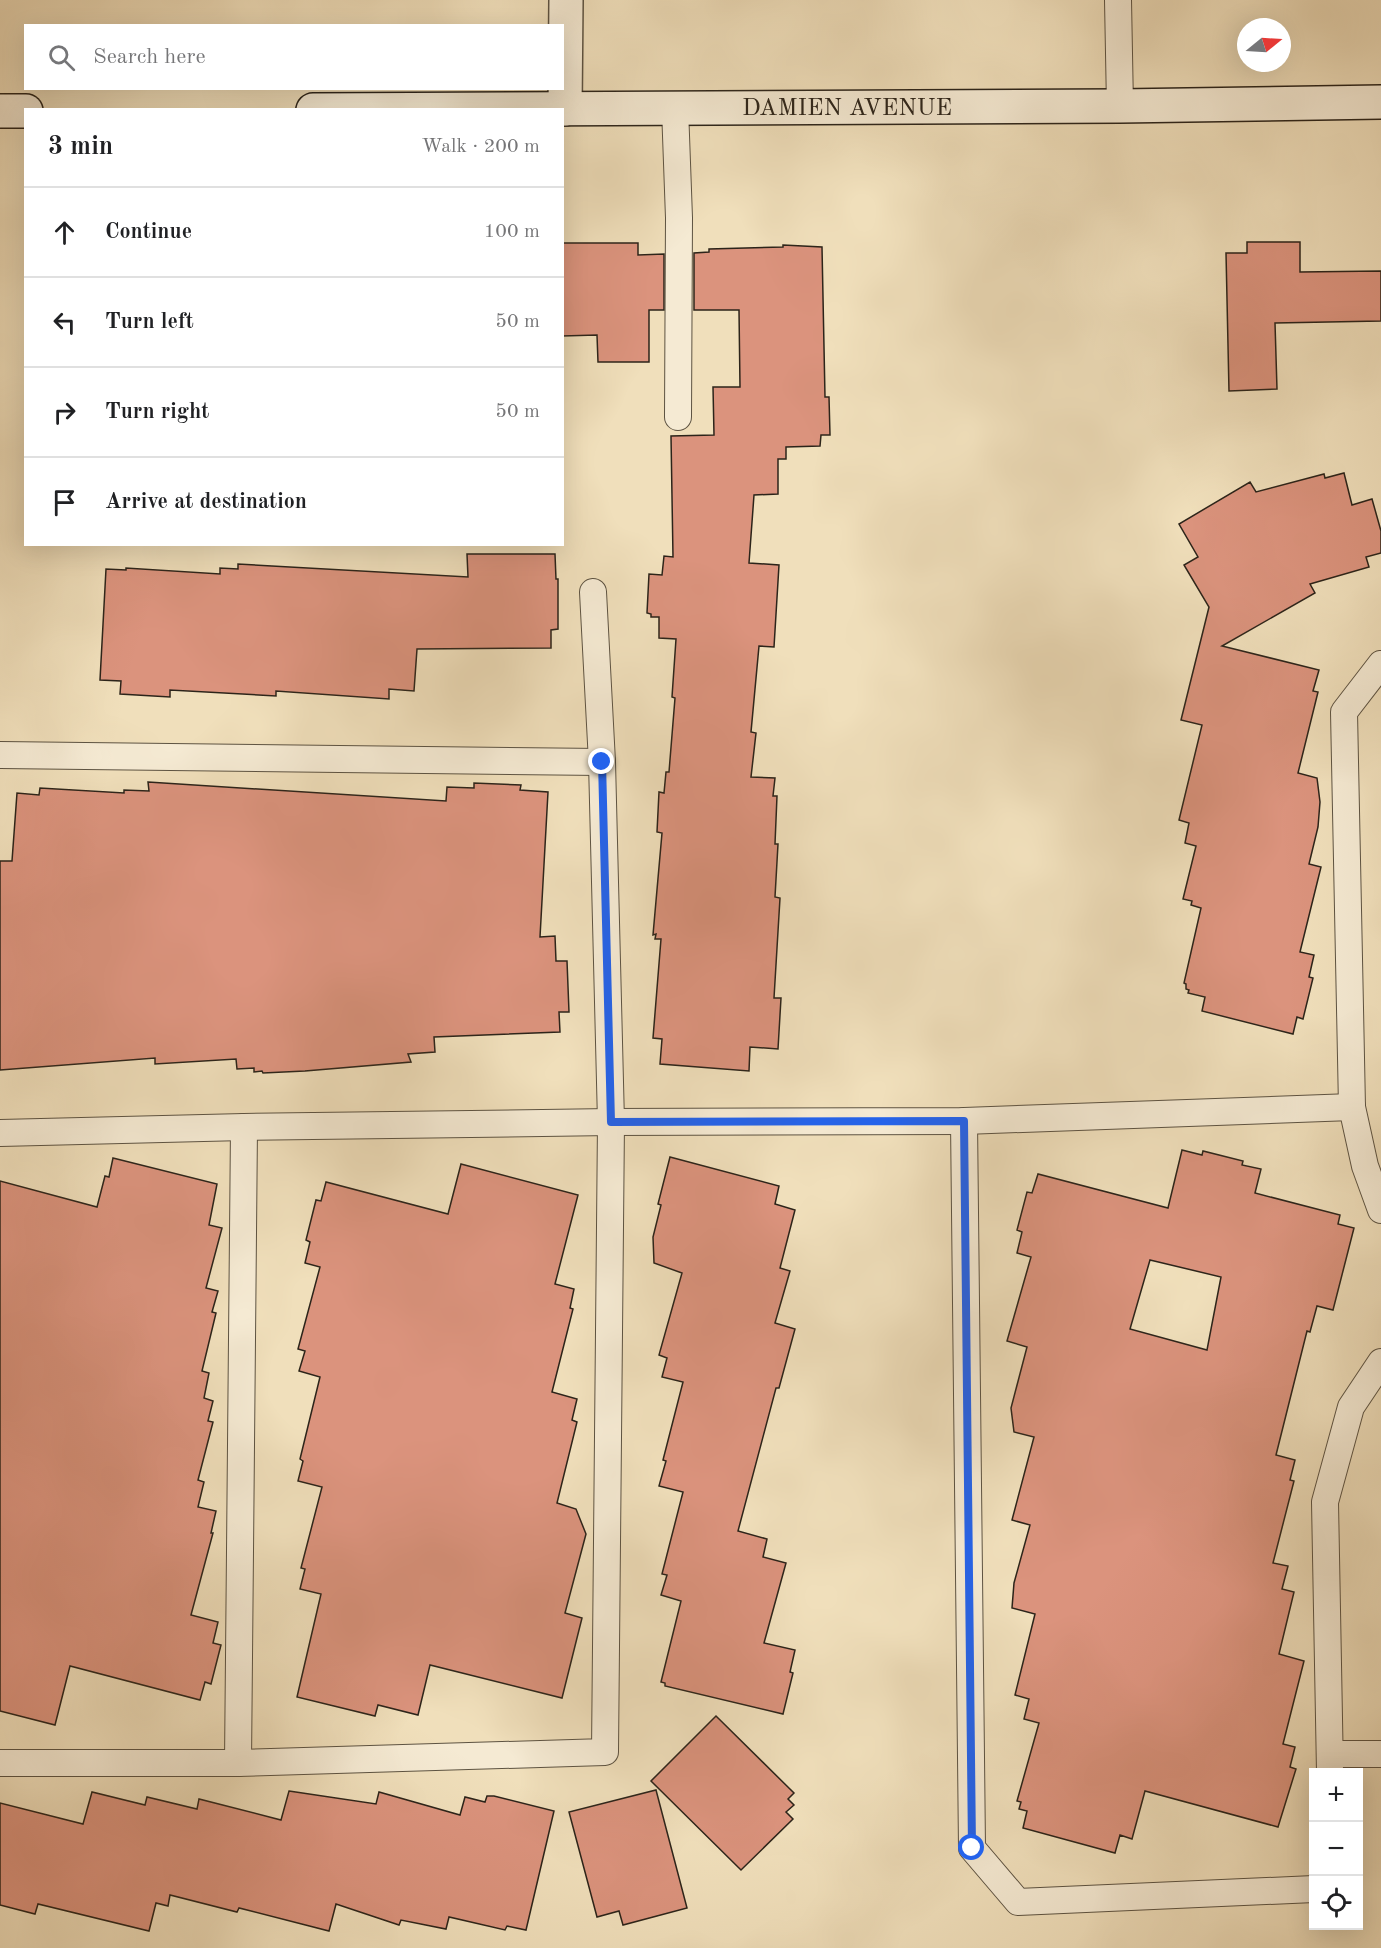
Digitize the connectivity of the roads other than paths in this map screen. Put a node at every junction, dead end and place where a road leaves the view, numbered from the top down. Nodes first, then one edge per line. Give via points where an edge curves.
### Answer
1 (566, 0) edge
2 (1118, 0) edge
3 (1381, 102) edge
4 (1120, 106) junction
5 (565, 108) joint
6 (675, 108) junction
7 (0, 111) edge
8 (24, 111) edge
9 (678, 417) dead end
10 (593, 592) dead end
11 (1381, 664) edge
12 (0, 755) edge
13 (602, 762) junction
14 (1352, 1107) junction
15 (964, 1121) junction
16 (611, 1122) junction
17 (244, 1127) junction
18 (0, 1133) edge
19 (1381, 1210) edge
20 (1381, 1362) edge
21 (1381, 1754) edge
22 (0, 1763) edge
23 (238, 1763) junction
24 (1331, 1763) edge
25 (1309, 1889) edge

1 - 5 main road
2 - 4 lane
3 - 4 main road, DAMIEN AVENUE
4 - 6 main road, DAMIEN AVENUE
5 - 6 main road, DAMIEN AVENUE
6 - 9 lane
7 - 8 main road
10 - 13 lane
11 - 14 lane via 1344,712
12 - 13 lane
13 - 16 lane
14 - 15 lane
14 - 19 lane via 1365,1166
15 - 16 lane
15 - 25 lane via 972,1848 1018,1902
16 - 17 lane
16 - 23 lane via 605,1752
17 - 18 lane
17 - 23 lane
20 - 24 lane via 1351,1407 1325,1502
21 - 24 lane
22 - 23 lane

